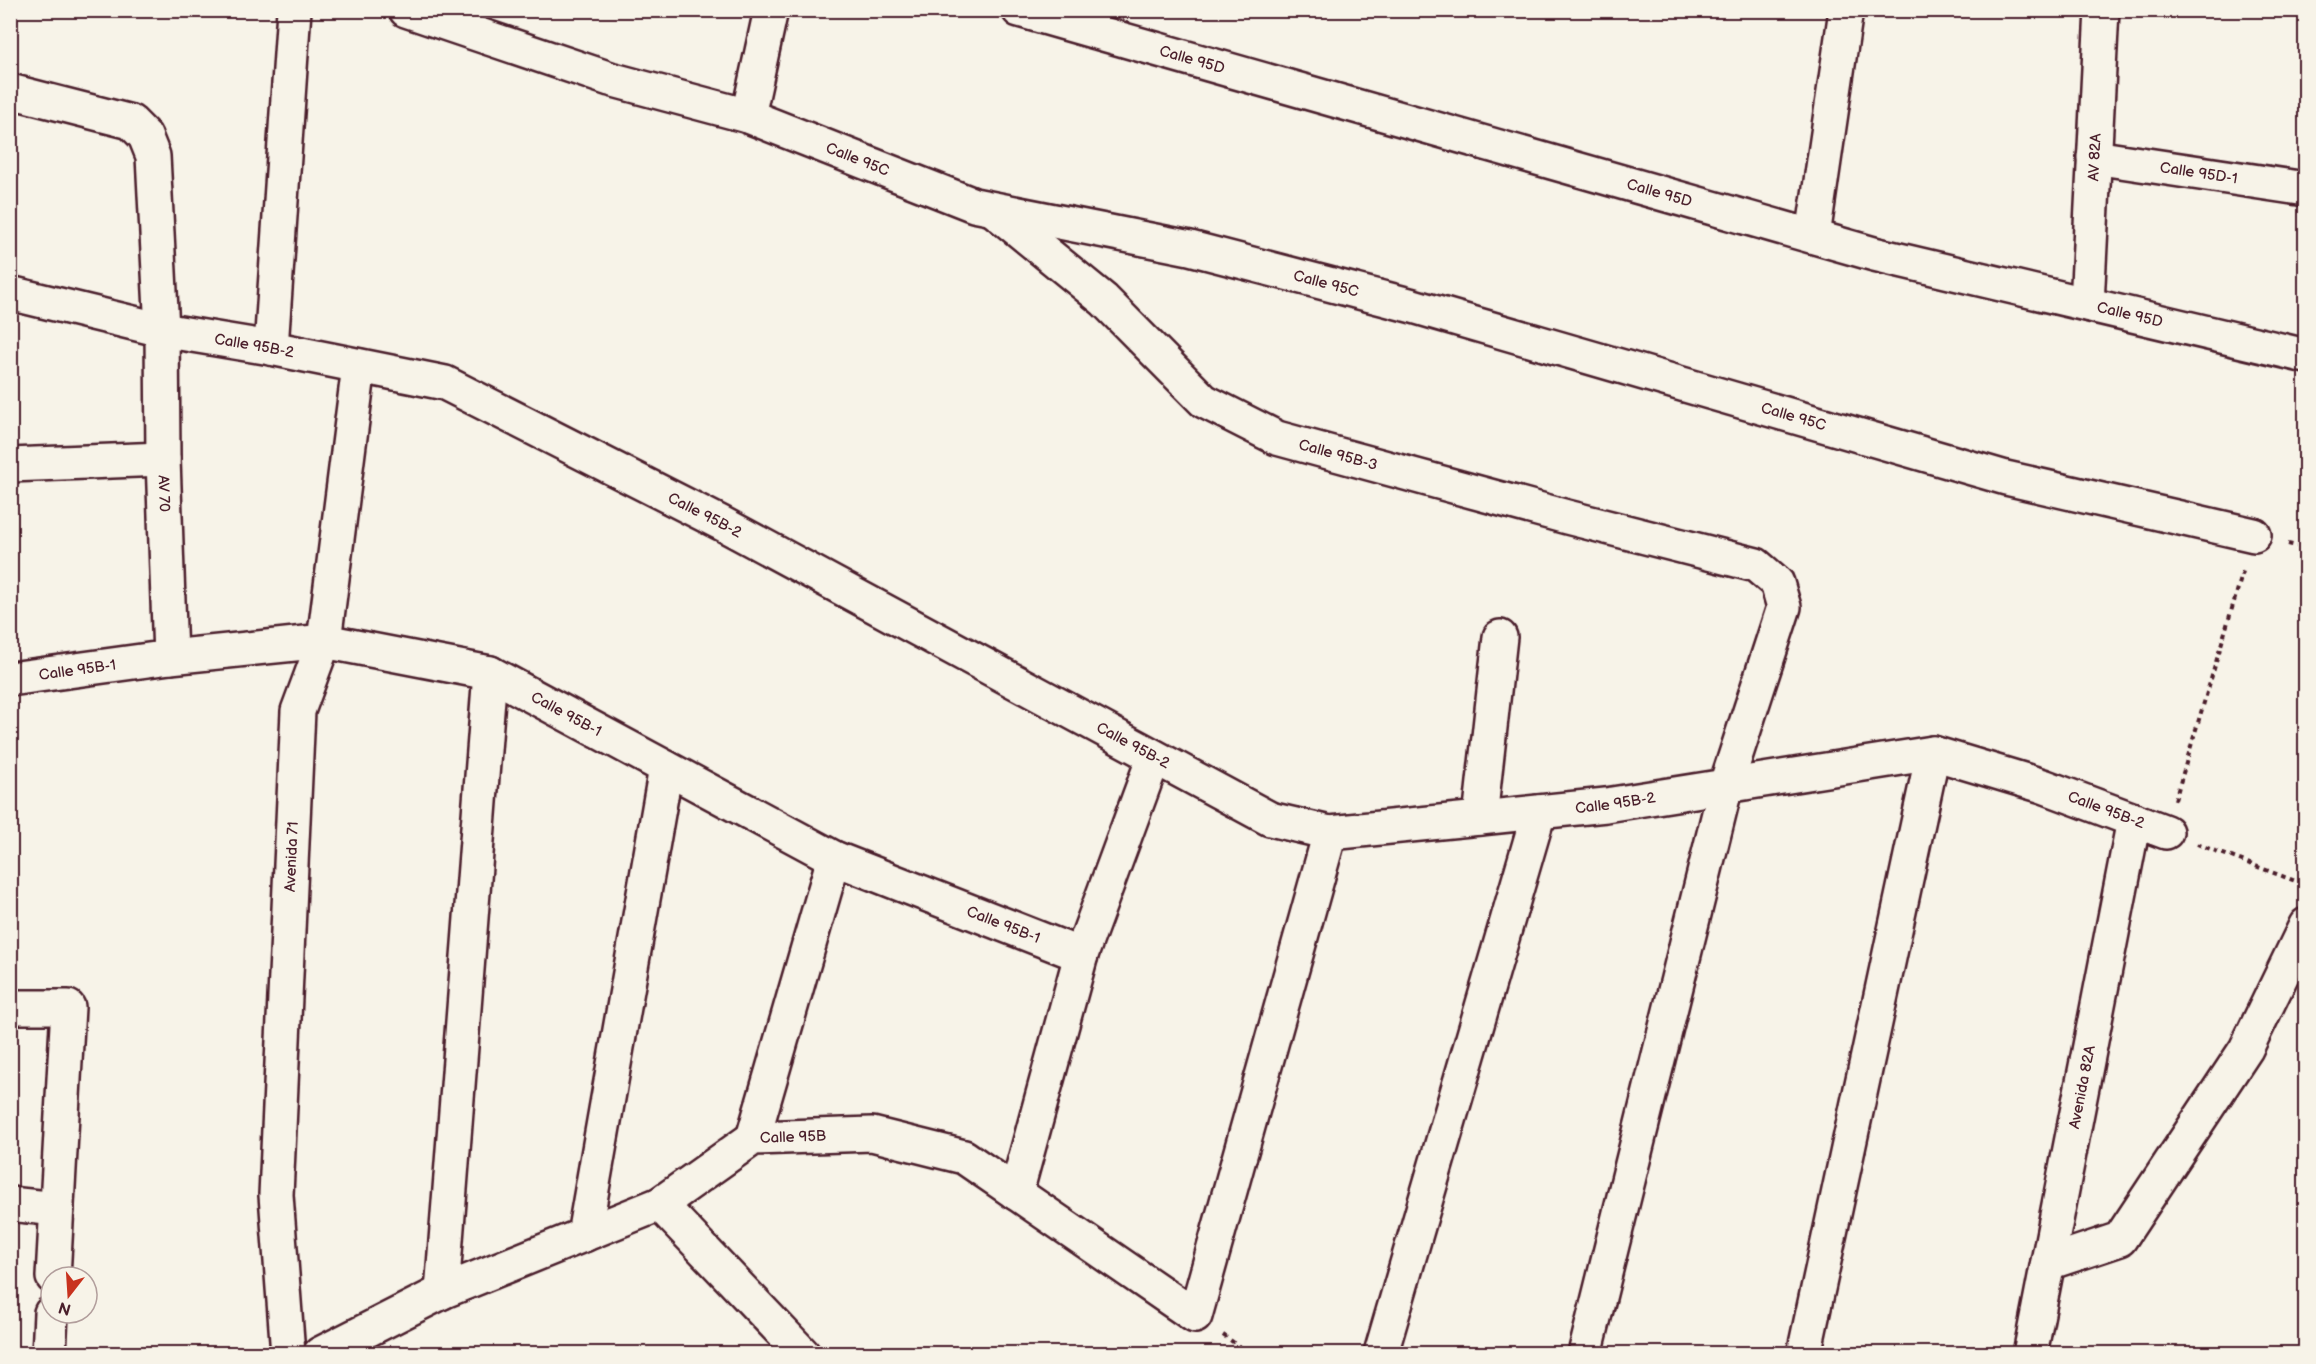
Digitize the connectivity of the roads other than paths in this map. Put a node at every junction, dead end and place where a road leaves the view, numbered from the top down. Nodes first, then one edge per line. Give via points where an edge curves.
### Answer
1 (294, 10) edge
2 (406, 10) edge
3 (771, 10) edge
4 (1019, 10) edge
5 (1846, 10) edge
6 (2094, 12) edge
7 (10, 91) edge
8 (748, 116) junction
9 (2094, 157) junction
10 (2306, 189) edge
11 (991, 208) junction
12 (1813, 236) junction
13 (10, 293) edge
14 (2087, 304) junction
15 (162, 330) junction
16 (271, 348) junction
17 (2306, 356) edge
18 (359, 366) junction
19 (163, 459) junction
20 (10, 465) edge
21 (2254, 535) road end
22 (1500, 637) dead end
23 (324, 641) junction
24 (170, 657) junction
25 (490, 673) junction
26 (10, 679) edge
27 (1933, 753) junction
28 (1154, 757) junction
29 (666, 768) junction
30 (1726, 785) junction
31 (1539, 812) junction
32 (1480, 818) junction
33 (2134, 820) junction
34 (2166, 832) road end
35 (1330, 833) junction
36 (834, 858) junction
37 (2306, 925) edge
38 (1081, 955) junction
39 (10, 1006) edge
40 (753, 1138) junction
41 (1016, 1193) junction
42 (10, 1204) edge
43 (660, 1204) junction
44 (57, 1209) junction
45 (584, 1235) junction
46 (2048, 1263) junction
47 (54, 1265) edge
48 (442, 1292) junction
49 (50, 1325) edge
50 (49, 1353) edge
51 (288, 1353) edge
52 (320, 1353) edge
53 (803, 1353) edge
54 (1381, 1353) edge
55 (1584, 1353) edge
56 (1804, 1353) edge
57 (2030, 1353) edge

1 - 16 street
2 - 8 street, Calle 95C via 610,79
3 - 8 street
4 - 12 street, Calle 95D
5 - 12 street
6 - 9 street, AV 82A
7 - 15 street, AV 70 via 131,122 146,136 153,156
8 - 11 street, Calle 95C via 974,205
9 - 10 street, Calle 95D-1
9 - 14 street, AV 82A
11 - 21 street, Calle 95C via 1190,248 1413,306 2006,478
11 - 30 street, Calle 95B-3 via 1104,300 1204,402 1277,438 1756,565 1777,583 1784,607
12 - 14 street, Calle 95D
13 - 15 street, Calle 95B-2
14 - 17 street, Calle 95D
15 - 16 street, Calle 95B-2
15 - 19 street, AV 70
16 - 18 street, Calle 95B-2
18 - 23 street, Avenida 71
18 - 28 street, Calle 95B-2 via 445,383 721,523
19 - 20 street
19 - 24 street, AV 70
22 - 32 street
23 - 24 street, Calle 95B-1
23 - 25 street, Calle 95B-1
23 - 51 street, Avenida 71 via 297,723 276,1195
24 - 26 street, Calle 95B-1
25 - 29 street, Calle 95B-1
25 - 48 street
27 - 30 street, Calle 95B-2
27 - 33 street, Calle 95B-2 via 2043,786
27 - 56 street
28 - 35 street, Calle 95B-2 via 1270,819
28 - 38 street
29 - 36 street, Calle 95B-1
29 - 45 street
30 - 31 street, Calle 95B-2
30 - 55 street
31 - 32 street, Calle 95B-2
31 - 54 street
32 - 35 street, Calle 95B-2
33 - 34 street, Calle 95B-2
33 - 46 street, Avenida 82A
35 - 41 street, Calle 95B via 1195,1316
36 - 38 street, Calle 95B-1
36 - 40 street
37 - 46 street via 2246,1049 2120,1239
38 - 41 street
39 - 44 street via 68,1007
40 - 41 street, Calle 95B via 872,1134 964,1157
40 - 43 street, Calle 95B
42 - 44 street
43 - 45 street, Calle 95B
43 - 53 street
44 - 47 street
45 - 48 street, Calle 95B
46 - 57 street, Avenida 82A
48 - 52 street, Calle 95B
49 - 50 street

